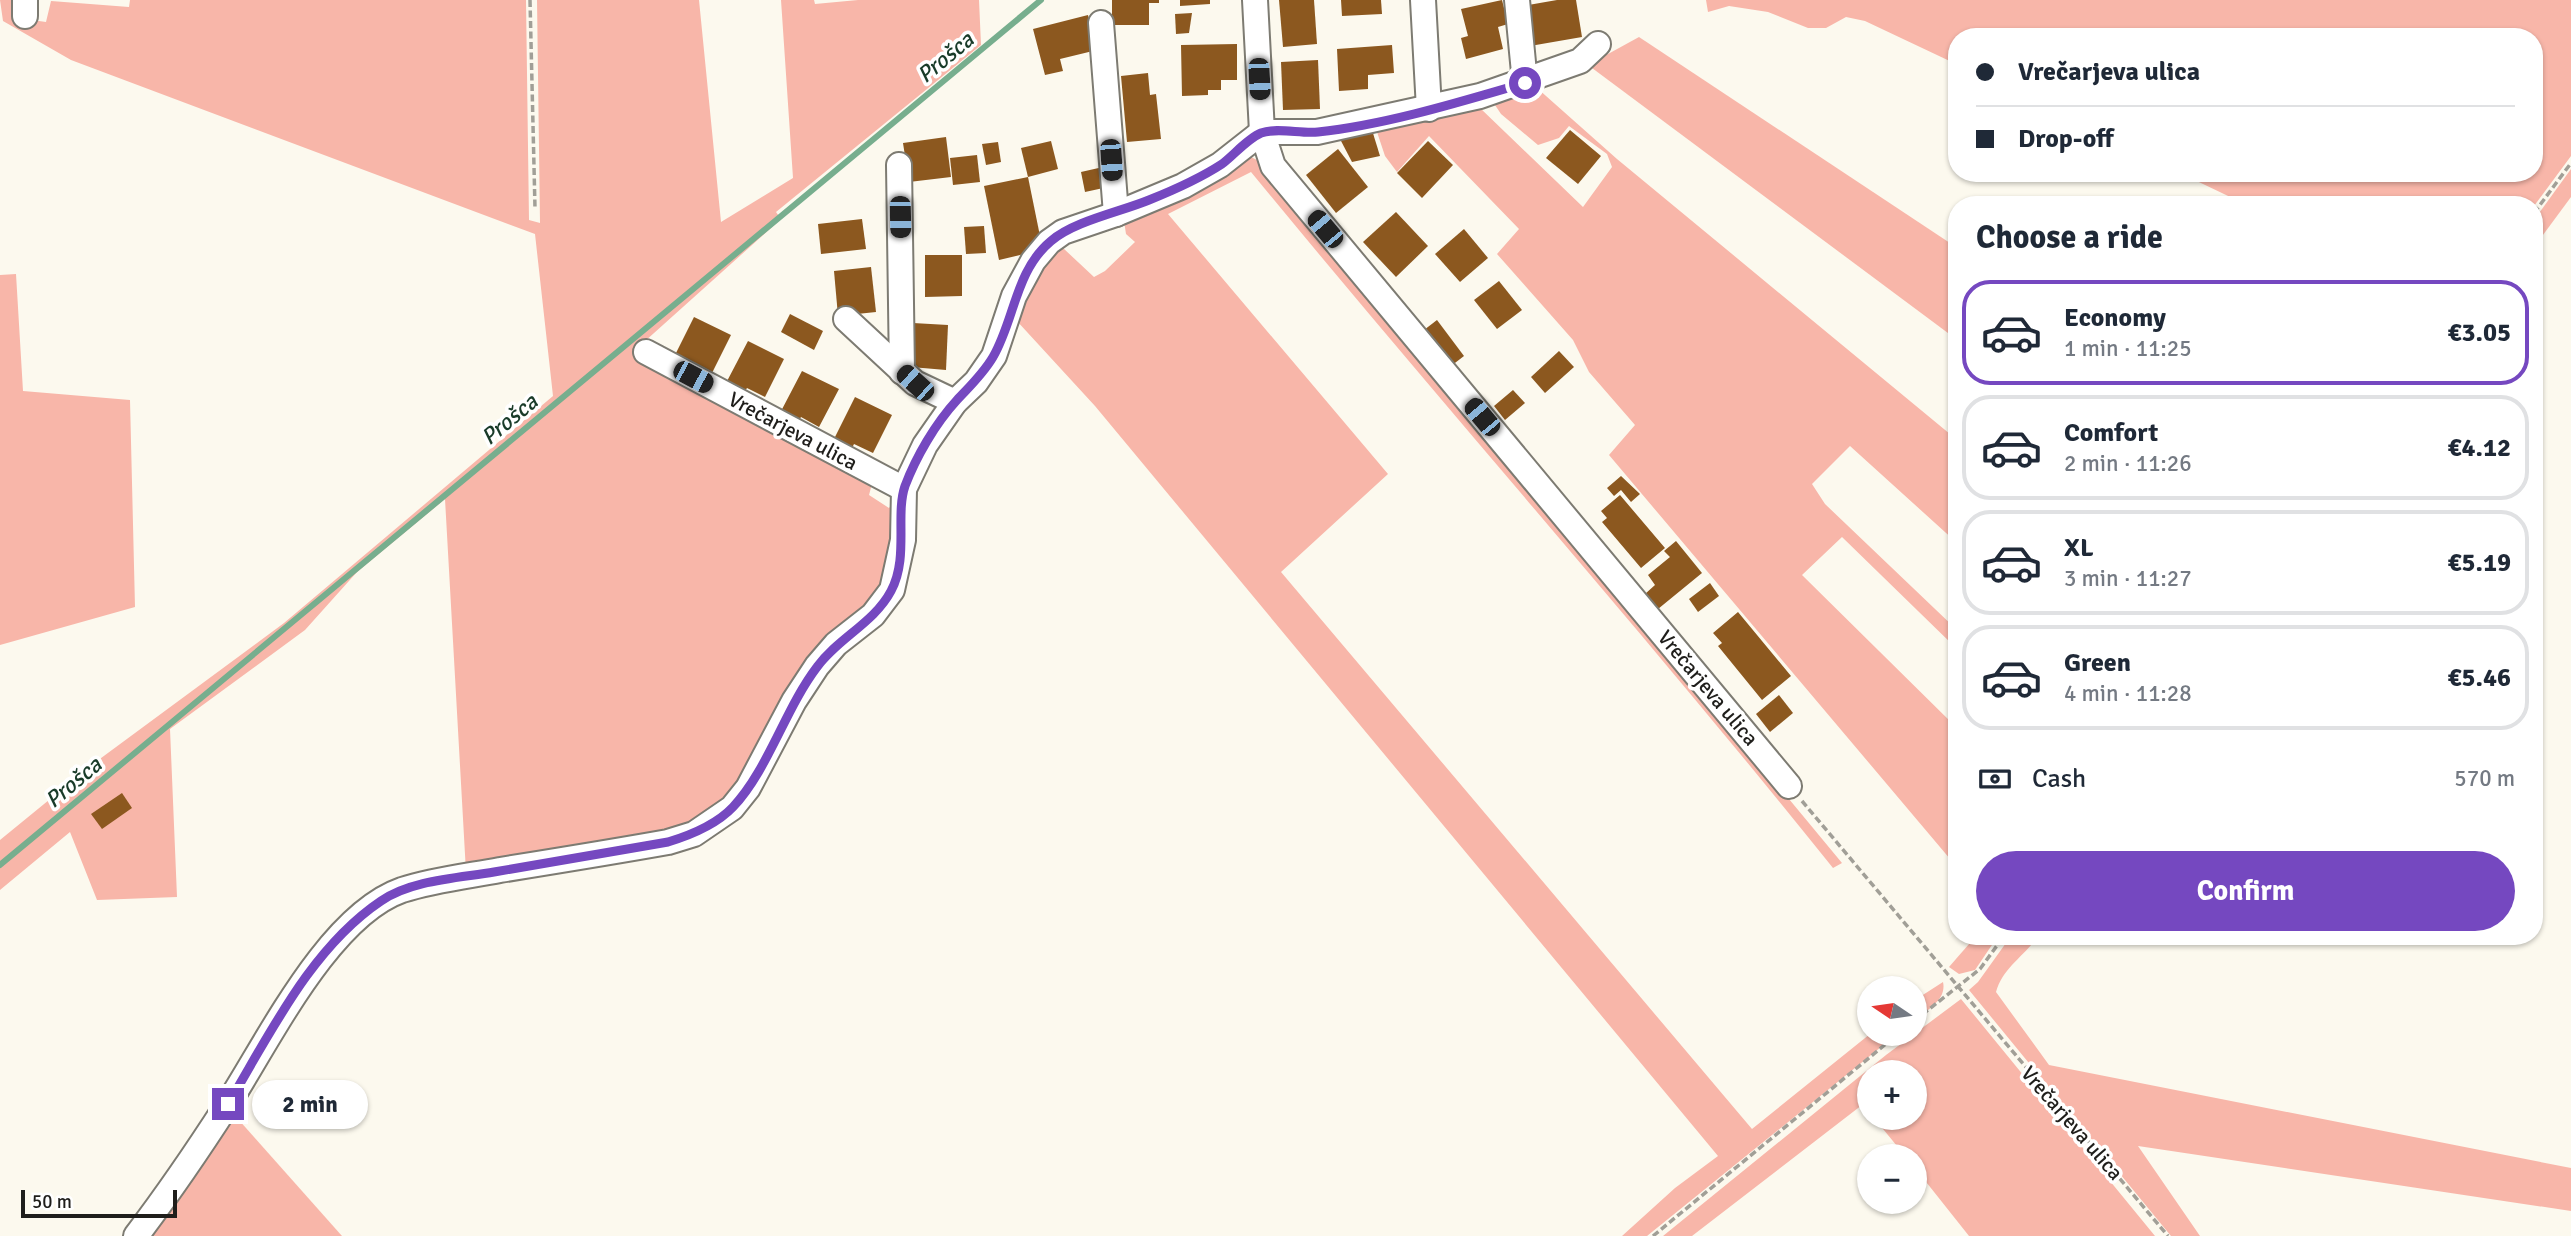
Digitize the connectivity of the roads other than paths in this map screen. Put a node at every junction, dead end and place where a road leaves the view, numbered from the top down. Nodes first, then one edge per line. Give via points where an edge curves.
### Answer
1 (1255, 0) edge
2 (1423, 0) edge
3 (1517, 0) edge
4 (1101, 23) dead end
5 (1598, 44) dead end
6 (1525, 83) junction
7 (1429, 108) junction
8 (1262, 132) junction
9 (900, 165) dead end
10 (1116, 214) junction
11 (846, 319) dead end
12 (646, 352) dead end
13 (902, 372) junction
14 (955, 402) junction
15 (904, 489) junction
16 (1789, 786) road end
17 (136, 1236) edge

1 - 8 street, Vrečarjeva ulica
2 - 7 street
3 - 6 street
4 - 10 street
5 - 6 street via 1580,61
6 - 7 street
7 - 8 street via 1317,132
8 - 10 street via 1220,165 1183,186
8 - 16 street, Vrečarjeva ulica via 1273,166
9 - 13 street
10 - 14 street via 1063,232 1032,261 993,356
11 - 13 street
12 - 15 street, Vrečarjeva ulica
13 - 14 street via 924,389
14 - 15 street via 925,445
15 - 17 street via 903,540 892,590 873,615 817,666 732,808 694,834 668,842 401,891 382,900 344,931 323,956

